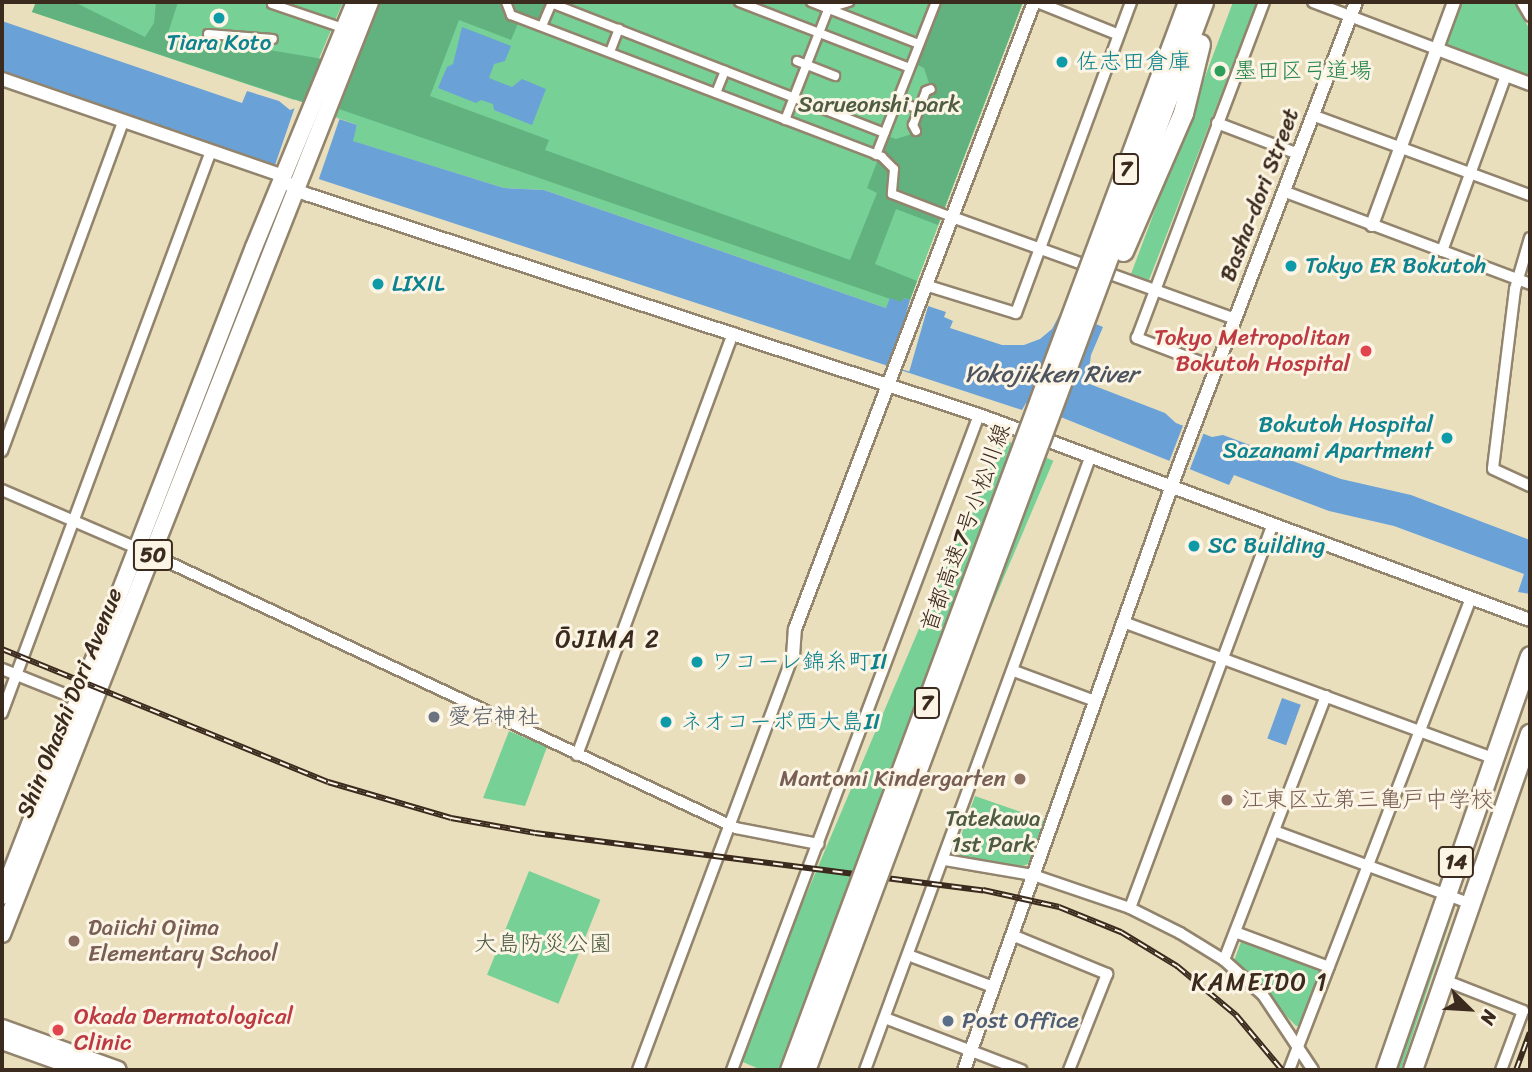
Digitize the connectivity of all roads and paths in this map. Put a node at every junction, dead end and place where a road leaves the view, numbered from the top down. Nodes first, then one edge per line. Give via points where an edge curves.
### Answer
1 (355, 2) edge
2 (370, 2) edge
3 (506, 2) edge
4 (552, 2) edge
5 (739, 2) edge
6 (811, 2) edge
7 (849, 2) edge
8 (936, 2) edge
9 (1035, 2) edge
10 (1131, 2) edge
11 (1176, 2) edge
12 (1188, 2) edge
13 (1203, 2) edge
14 (1216, 2) edge
15 (1264, 2) edge
16 (1313, 2) edge
17 (1356, 2) edge
18 (1454, 2) edge
19 (1522, 2) edge
20 (272, 4) dead end
21 (751, 4) edge
22 (830, 5) edge
23 (1350, 16) junction
24 (1530, 16) edge
25 (337, 26) dead end
26 (542, 26) junction
27 (619, 29) junction
28 (819, 33) junction
29 (208, 34) dead end
30 (1119, 35) junction
31 (273, 39) dead end
32 (919, 44) junction
33 (1437, 49) junction
34 (610, 52) junction
35 (797, 61) dead end
36 (807, 65) junction
37 (910, 68) junction
38 (725, 71) junction
39 (1506, 75) junction
40 (835, 76) dead end
41 (2, 79) edge
42 (1530, 84) edge
43 (931, 89) dead end
44 (716, 93) junction
45 (794, 98) junction
46 (897, 101) junction
47 (320, 106) junction
48 (919, 109) junction
49 (1312, 115) junction
50 (785, 120) junction
51 (123, 122) junction
52 (1217, 123) junction
53 (916, 131) dead end
54 (885, 133) junction
55 (1401, 148) junction
56 (211, 151) junction
57 (1298, 154) junction
58 (876, 155) junction
59 (1470, 173) junction
60 (292, 178) junction
61 (1283, 191) junction
62 (1530, 195) edge
63 (952, 217) junction
64 (1372, 225) junction
65 (1530, 238) edge
66 (1043, 249) junction
67 (1442, 251) junction
68 (1518, 279) junction
69 (1530, 284) edge
70 (926, 285) junction
71 (1154, 289) junction
72 (1234, 319) junction
73 (733, 333) junction
74 (1064, 337) junction
75 (1216, 368) junction
76 (887, 385) junction
77 (979, 415) junction
78 (1048, 425) junction
79 (2, 451) edge
80 (1091, 455) junction
81 (1172, 485) junction
82 (1530, 486) edge
83 (2, 490) edge
84 (74, 522) junction
85 (1273, 524) junction
86 (145, 552) junction
87 (1471, 598) junction
88 (1530, 620) edge
89 (1123, 622) junction
90 (793, 656) joint
91 (1530, 656) edge
92 (1223, 659) junction
93 (2, 669) edge
94 (1014, 671) junction
95 (18, 674) junction
96 (1326, 696) junction
97 (77, 699) junction
98 (1095, 701) junction
99 (2, 713) edge
100 (1420, 731) junction
101 (1530, 734) edge
102 (577, 755) junction
103 (1493, 758) junction
104 (732, 825) junction
105 (1274, 831) junction
106 (818, 844) junction
107 (944, 860) junction
108 (1368, 866) junction
109 (1033, 875) junction
110 (1444, 894) junction
111 (2, 896) edge
112 (1469, 903) junction
113 (1130, 908) junction
114 (1236, 932) junction
115 (2, 934) edge
116 (1012, 935) junction
117 (908, 956) junction
118 (1224, 961) junction
119 (1329, 967) junction
120 (1444, 980) junction
121 (993, 987) junction
122 (885, 1018) junction
123 (2, 1028) edge
124 (2, 1041) edge
125 (1298, 1045) junction
126 (971, 1051) junction
127 (83, 1070) edge
128 (118, 1070) edge
129 (638, 1070) edge
130 (732, 1070) edge
131 (790, 1070) edge
132 (805, 1070) edge
133 (865, 1070) edge
134 (964, 1070) edge
135 (1021, 1070) edge
136 (1069, 1070) edge
137 (1289, 1070) edge
138 (1313, 1070) edge
139 (1387, 1070) edge
140 (1413, 1070) edge
141 (1501, 1070) edge

1 - 47 main road, 50
2 - 47 main road, 50
3 - 26 street via 507,12
4 - 26 street
4 - 27 street
5 - 21 street
6 - 22 street
7 - 22 street
8 - 32 street
9 - 30 street
9 - 63 street
10 - 30 street
11 - 74 highway, bridge via 1070,292
12 - 74 highway, 首都高速7号小松川線 / 7, bridge
13 - 78 highway, 首都高速7号小松川線 / 7, bridge
14 - 78 highway, bridge via 1158,177
15 - 52 street
16 - 23 street
17 - 23 street, Basha-dori Street
18 - 33 street
19 - 24 street
20 - 25 street
21 - 28 street
22 - 28 street
22 - 32 street
23 - 33 street
23 - 49 street, Basha-dori Street
26 - 34 street
27 - 34 street
27 - 38 street
28 - 36 street
28 - 37 street
29 - 31 street
30 - 66 street
32 - 37 street
33 - 39 street
33 - 55 street
34 - 44 street
35 - 36 street
36 - 40 street
36 - 45 street
37 - 46 street
38 - 44 street
38 - 45 street
39 - 42 street
39 - 59 street
41 - 51 street
43 - 48 street
44 - 50 street
45 - 50 street
45 - 54 street
46 - 48 street
46 - 54 street
47 - 60 main road, 50
48 - 53 street via 913,125
49 - 55 street
49 - 57 street, Basha-dori Street
50 - 58 street
51 - 56 street
51 - 79 street
52 - 57 street
52 - 71 street
54 - 58 street
55 - 59 street
55 - 64 street
56 - 60 street
56 - 84 street
57 - 61 street, Basha-dori Street
58 - 63 street via 894,169 892,194
59 - 62 street
59 - 67 street
60 - 73 street
60 - 86 main road, Shin Ohashi Dori Avenue / 50
61 - 64 street
61 - 72 street, Basha-dori Street
63 - 66 street
63 - 70 street
64 - 67 street
65 - 68 street
66 - 70 street via 1016,313
66 - 71 street
67 - 68 street
68 - 69 street
68 - 82 street via 1493,469
70 - 76 street
71 - 72 street
71 - 75 street via 1137,338
72 - 75 street, Basha-dori Street
73 - 76 street
73 - 102 street
74 - 131 highway, 首都高速7号小松川線 / 7, bridge
75 - 81 street, Basha-dori Street
76 - 77 street
76 - 90 street via 795,629
77 - 80 street
77 - 106 street
78 - 132 highway, 首都高速7号小松川線 / 7, bridge
80 - 81 street
80 - 94 street
81 - 85 street
81 - 89 street, Basha-dori Street
83 - 84 street
84 - 86 street
84 - 95 street
85 - 87 street
85 - 92 street
86 - 97 main road, Shin Ohashi Dori Avenue / 50
86 - 102 street
86 - 115 main road, Shin Ohashi Dori Avenue / 50
87 - 88 street
87 - 100 street
89 - 92 street
89 - 98 street, Basha-dori Street
90 - 104 street
91 - 103 highway, 14
92 - 96 street
92 - 113 street
93 - 95 street
94 - 98 street
94 - 107 street
95 - 97 street
95 - 99 street
96 - 100 street
96 - 105 street
97 - 111 main road, Shin Ohashi Dori Avenue / 50
98 - 109 street, Basha-dori Street
100 - 103 street
100 - 108 street
101 - 112 highway, 14
102 - 104 street
103 - 110 highway, 14
104 - 106 street
104 - 129 street
105 - 108 street
105 - 114 street
106 - 130 street
107 - 109 street
107 - 117 street
108 - 110 street
108 - 119 street
109 - 113 street
109 - 116 street, Basha-dori Street
110 - 112 street
110 - 139 highway, 14
112 - 120 highway, 14
113 - 118 street
114 - 118 street
114 - 119 street
116 - 121 street, Basha-dori Street
116 - 136 street via 1107,974
117 - 121 street
117 - 122 street
118 - 125 street via 1263,995
119 - 125 street
120 - 140 highway, 14
120 - 141 street via 1522,1011
121 - 126 street, Basha-dori Street
122 - 126 street
122 - 133 street
123 - 128 main road
124 - 127 main road
125 - 137 street
125 - 138 street
126 - 134 street, Basha-dori Street
126 - 135 street

